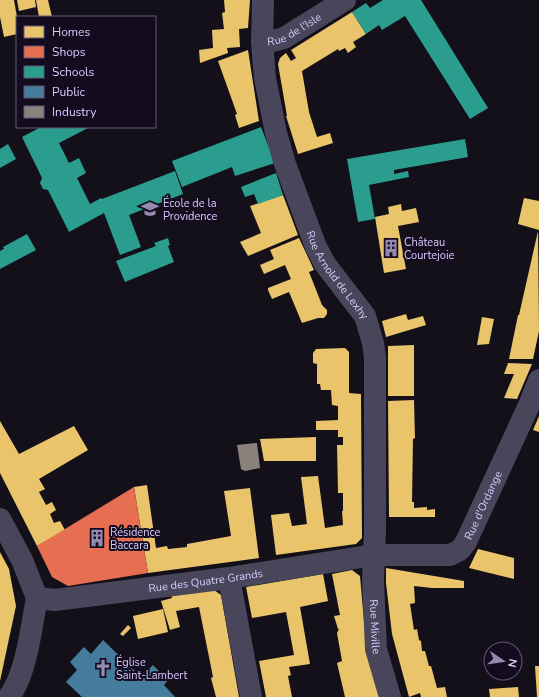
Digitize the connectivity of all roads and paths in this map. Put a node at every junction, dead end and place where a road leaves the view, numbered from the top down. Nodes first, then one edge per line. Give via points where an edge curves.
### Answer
1 (263, 0) edge
2 (345, 0) edge
3 (262, 42) junction
4 (539, 380) edge
5 (0, 519) edge
6 (374, 556) junction
7 (229, 578) junction
8 (37, 598) junction
9 (9, 697) edge
10 (251, 697) edge
11 (390, 697) edge

1 - 3 street, Rue Arnold de Lexhy
2 - 3 street, Rue de l'Isle via 284,38
3 - 6 street, Rue Arnold de Lexhy via 265,78 276,133 309,230 325,264 365,316 373,343
4 - 6 street, Rue d'Ordange via 495,480 460,550 450,556
5 - 8 street via 22,560
6 - 7 street, Rue des Quatre Grands
6 - 11 street, Rue Miville via 376,649
7 - 8 street, Rue des Quatre Grands via 55,600
7 - 10 street
8 - 9 street via 21,675

